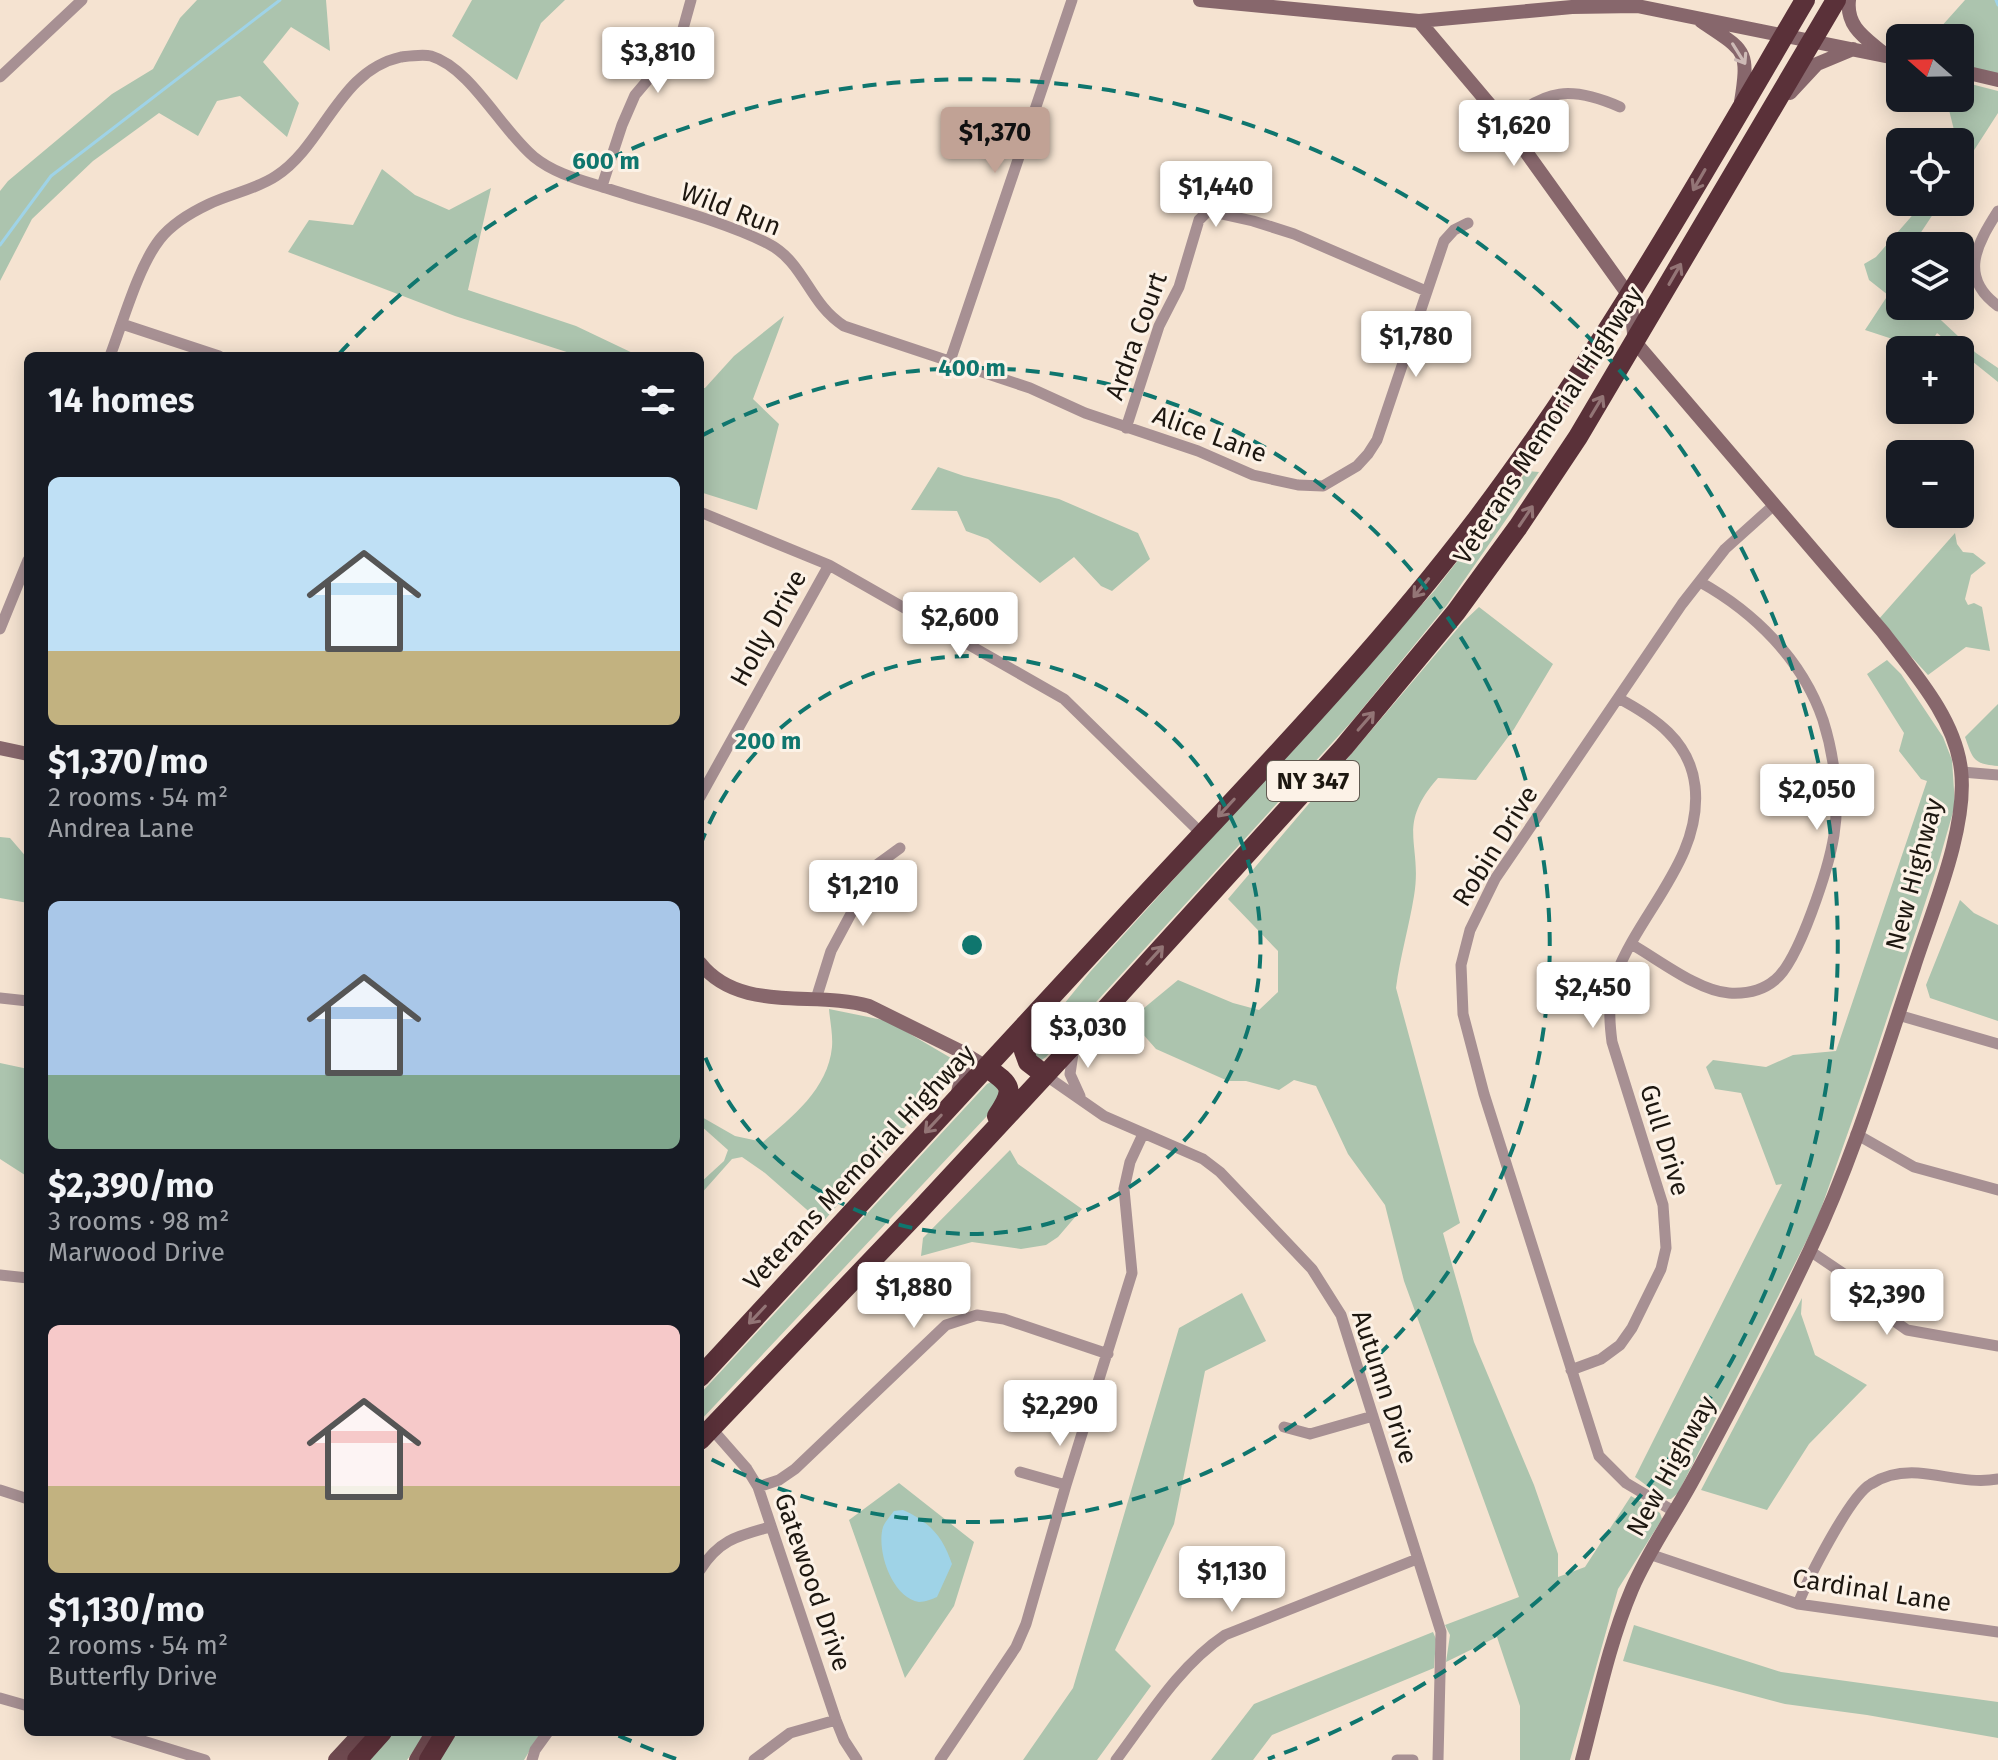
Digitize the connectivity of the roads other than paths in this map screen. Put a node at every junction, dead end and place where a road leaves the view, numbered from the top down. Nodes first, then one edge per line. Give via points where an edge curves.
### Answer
1 (82, 0) edge
2 (691, 0) edge
3 (1072, 0) edge
4 (1200, 0) edge
5 (1805, 0) edge
6 (1836, 0) edge
7 (1849, 0) edge
8 (1236, 2) edge
9 (1637, 3) edge
10 (1669, 6) edge
11 (1694, 16) junction
12 (1419, 21) junction
13 (1785, 34) junction
14 (1812, 40) junction
15 (1855, 49) junction
16 (1886, 52) edge
17 (1886, 56) edge
18 (1974, 74) edge
19 (0, 77) edge
20 (1998, 80) edge
21 (1620, 107) dead end
22 (1739, 112) junction
23 (1506, 124) junction
24 (1757, 134) junction
25 (602, 186) junction
26 (1998, 211) edge
27 (1468, 223) dead end
28 (1426, 291) junction
29 (1630, 297) junction
30 (1998, 306) edge
31 (122, 324) junction
32 (1635, 342) junction
33 (112, 352) edge
34 (207, 352) edge
35 (950, 361) junction
36 (1126, 428) junction
37 (1774, 505) junction
38 (704, 514) edge
39 (829, 565) junction
40 (24, 570) edge
41 (1700, 582) junction
42 (0, 629) edge
43 (1618, 698) junction
44 (0, 748) edge
45 (24, 753) edge
46 (1962, 772) junction
47 (1998, 775) edge
48 (704, 790) edge
49 (1202, 834) junction
50 (900, 848) dead end
51 (1631, 944) junction
52 (704, 967) edge
53 (1056, 992) junction
54 (0, 998) edge
55 (816, 999) junction
56 (24, 1001) edge
57 (1898, 1015) junction
58 (1074, 1044) junction
59 (1998, 1044) edge
60 (960, 1051) junction
61 (986, 1067) junction
62 (1045, 1075) junction
63 (956, 1099) junction
64 (1082, 1100) junction
65 (1143, 1134) junction
66 (1856, 1134) junction
67 (966, 1161) junction
68 (1998, 1190) edge
69 (1810, 1251) junction
70 (0, 1275) edge
71 (24, 1278) edge
72 (1998, 1346) edge
73 (1108, 1354) junction
74 (1571, 1370) junction
75 (704, 1373) edge
76 (1373, 1416) junction
77 (1284, 1427) dead end
78 (706, 1434) edge
79 (1020, 1472) dead end
80 (1998, 1479) edge
81 (1066, 1485) junction
82 (758, 1487) junction
83 (0, 1490) edge
84 (24, 1498) edge
85 (1675, 1512) junction
86 (770, 1527) junction
87 (1649, 1554) junction
88 (1417, 1559) junction
89 (704, 1565) edge
90 (1798, 1604) junction
91 (1998, 1632) edge
92 (0, 1698) edge
93 (24, 1705) edge
94 (836, 1720) junction
95 (127, 1736) edge
96 (358, 1736) edge
97 (378, 1736) edge
98 (432, 1736) edge
99 (444, 1736) edge
100 (545, 1736) edge
101 (205, 1760) edge
102 (336, 1760) edge
103 (357, 1760) edge
104 (417, 1760) edge
105 (429, 1760) edge
106 (532, 1760) edge
107 (754, 1760) edge
108 (857, 1760) edge
109 (940, 1760) edge
110 (1116, 1760) edge
111 (1397, 1760) edge
112 (1413, 1760) edge
113 (1438, 1760) edge
114 (1582, 1760) edge

1 - 19 street
2 - 25 street via 681,36 635,95
3 - 35 street
4 - 8 street
5 - 13 highway, Veterans Memorial Highway / NY 347
6 - 14 highway, Veterans Memorial Highway / NY 347
7 - 16 street via 1853,27
8 - 12 street
9 - 10 street
9 - 12 street
10 - 11 street
11 - 13 street
11 -> 22 street via 1745,58
12 - 23 street
13 - 14 street
13 - 22 highway, Veterans Memorial Highway / NY 347
14 - 15 street
14 - 24 highway, Veterans Memorial Highway / NY 347
15 - 17 street
15 - 24 street via 1810,69
18 - 20 street
21 - 23 street via 1588,95 1563,93 1537,101
22 -> 29 highway, Veterans Memorial Highway / NY 347
23 - 29 street
32 -> 24 highway, Veterans Memorial Highway / NY 347
25 - 31 street, Wild Run via 534,157 461,74 430,56 382,63 363,74 294,162 274,178 193,213 161,239
25 - 35 street, Wild Run via 766,243 798,268 828,316
26 - 30 street via 1974,257 1982,289
27 - 28 street via 1444,241
28 - 36 street, Alice Lane via 1377,440 1357,466 1323,486 1253,475
28 - 36 street, Ardra Court via 1294,234 1208,211 1199,220
29 - 32 street
29 -> 49 highway, Veterans Memorial Highway / NY 347 via 1455,547 1365,656
31 - 33 street, Wild Run
31 - 34 street
32 - 37 street, New Highway
58 -> 32 highway, Veterans Memorial Highway / NY 347 via 1435,639 1557,469
35 - 36 street, Alice Lane
37 - 41 street, Robin Drive via 1725,549
37 - 46 street, New Highway via 1921,682 1952,737
38 - 39 street
39 - 48 street, Holly Drive
39 - 49 street via 1064,699
40 - 42 street
41 - 43 street, Robin Drive
41 - 51 street via 1758,622 1810,693 1822,718 1834,771 1834,835 1804,930 1789,966 1775,981 1760,989 1712,990
43 - 51 street, Gull Drive via 1650,715 1676,740 1694,777 1697,797 1690,839
43 - 74 street, Robin Drive via 1495,879 1470,930 1461,965 1463,1014 1484,1094
44 - 45 street
46 - 47 street
46 - 57 street, New Highway via 1961,803 1945,874
49 - 53 highway, Veterans Memorial Highway / NY 347
50 - 55 street via 878,864 831,951
51 - 74 street, Gull Drive via 1616,975 1609,1019 1663,1205 1666,1248 1661,1269 1620,1345
52 - 55 street via 736,990
53 - 61 highway, Veterans Memorial Highway / NY 347
53 - 62 highway via 1024,1051 1028,1062
54 - 56 street
55 - 60 street via 869,1006
57 - 59 street
57 - 66 street, New Highway
58 - 62 highway, Veterans Memorial Highway / NY 347
58 - 64 street via 1070,1074
60 - 61 street
60 - 63 street via 963,1070
61 - 63 highway, Veterans Memorial Highway / NY 347
61 - 67 highway via 1005,1081 1010,1093
62 - 64 street, Autumn Drive
62 - 67 highway, Veterans Memorial Highway / NY 347
63 -> 75 highway, Veterans Memorial Highway / NY 347
64 - 65 street, Autumn Drive
65 - 73 street via 1124,1189 1132,1273
65 - 76 street, Autumn Drive via 1203,1159 1220,1172 1312,1269 1341,1315
66 - 68 street via 1914,1167
66 - 69 street, New Highway
67 - 78 highway, Veterans Memorial Highway / NY 347
69 - 72 street via 1907,1330
69 - 85 street, New Highway
70 - 71 street
73 - 81 street
73 - 82 street via 1004,1319 977,1315 946,1325 795,1469
74 - 85 street, Robin Drive via 1599,1456 1626,1483
76 - 77 street via 1310,1434
76 - 88 street, Autumn Drive
78 - 82 street, Gatewood Drive via 747,1469
79 - 81 street
80 - 90 street via 1916,1473 1869,1484
81 - 109 street via 1016,1647
82 - 86 street, Gatewood Drive
83 - 84 street
85 - 87 street, New Highway
86 - 89 street via 721,1544
86 - 94 street, Gatewood Drive
87 - 90 street, Cardinal Lane
87 - 114 street, New Highway via 1622,1616
88 - 110 street via 1208,1646
88 - 113 street, Autumn Drive via 1441,1632
90 - 91 street, Cardinal Lane
92 - 93 street
94 - 107 street via 790,1733
94 - 108 street, Gatewood Drive
95 - 101 street
96 - 102 main road
97 - 103 highway
98 - 104 main road
99 - 105 highway
100 - 106 street
111 - 112 street

